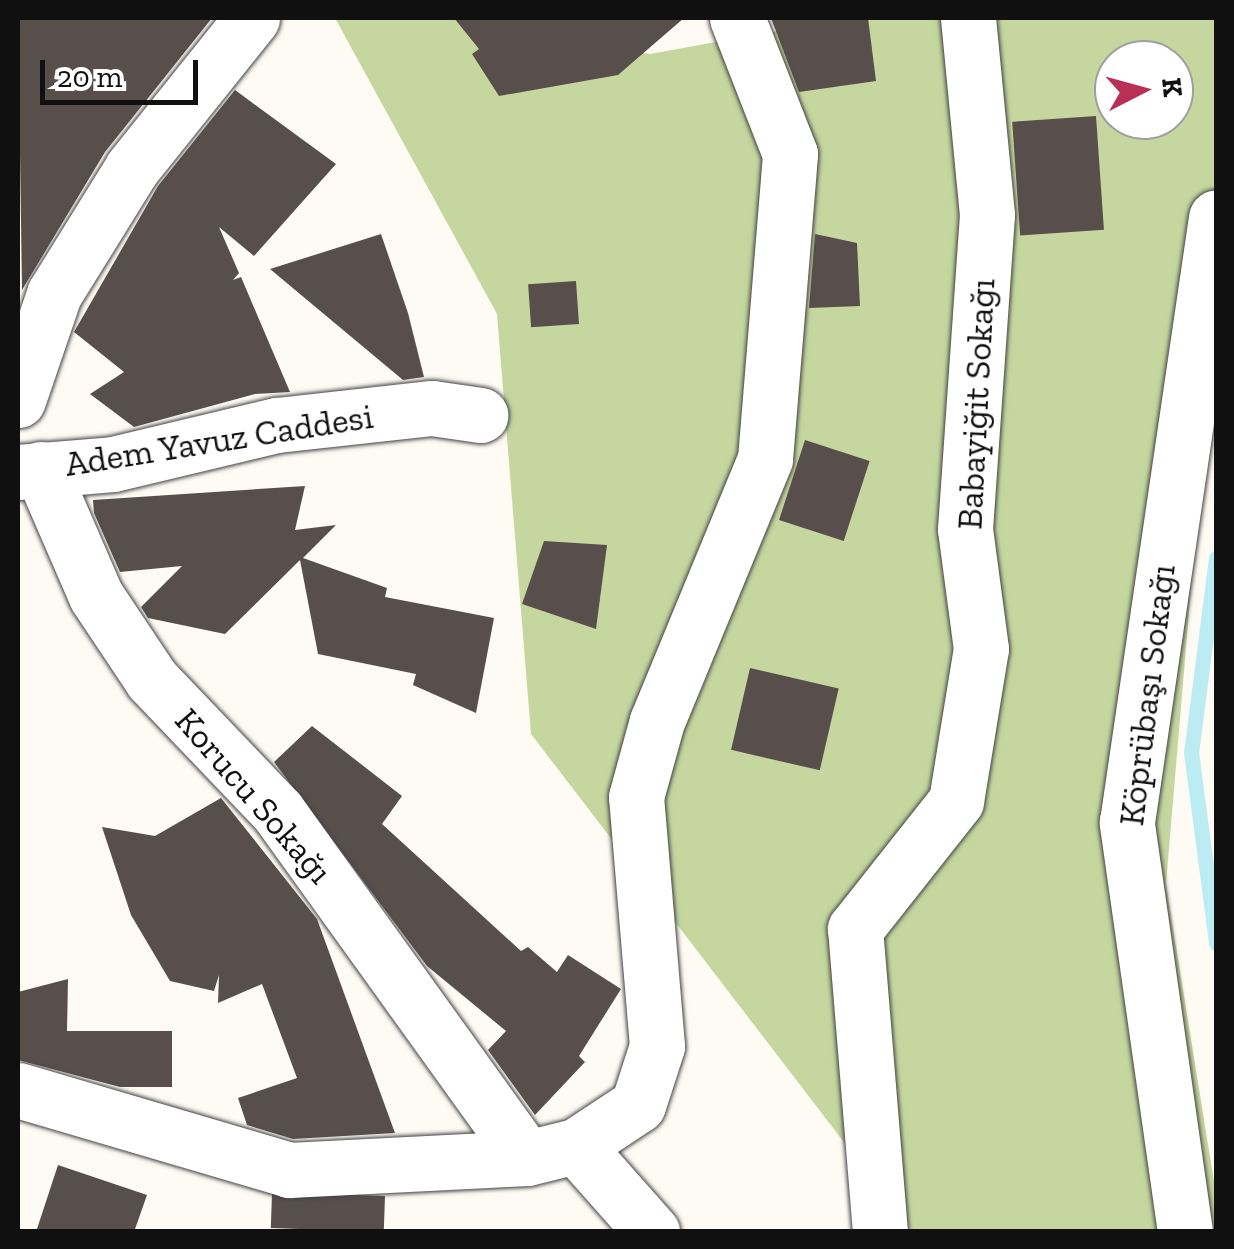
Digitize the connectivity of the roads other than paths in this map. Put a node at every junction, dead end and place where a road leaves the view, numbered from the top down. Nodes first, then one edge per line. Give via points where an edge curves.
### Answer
1 (252, 18) edge
2 (737, 18) edge
3 (968, 18) edge
4 (1216, 218) edge
5 (18, 400) edge
6 (480, 415) dead end
7 (29, 470) edge
8 (18, 1090) edge
9 (552, 1152) junction
10 (652, 1232) edge
11 (880, 1232) edge
12 (1185, 1232) edge

1 - 5 street via 132,168 73,262 54,294
2 - 9 street via 790,154 765,459 657,721 636,797 657,1046 638,1105
3 - 11 street, Babayiğit Sokağı via 987,215 964,529 981,648 956,801 855,928
4 - 12 street, Köprübaşı Sokağı via 1127,822
6 - 7 street, Adem Yavuz Caddesi via 432,408 277,424 113,464
7 - 9 street, Korucu Sokağı via 96,596 152,680 278,812
8 - 9 street via 290,1170
9 - 10 street, Korucu Sokağı

